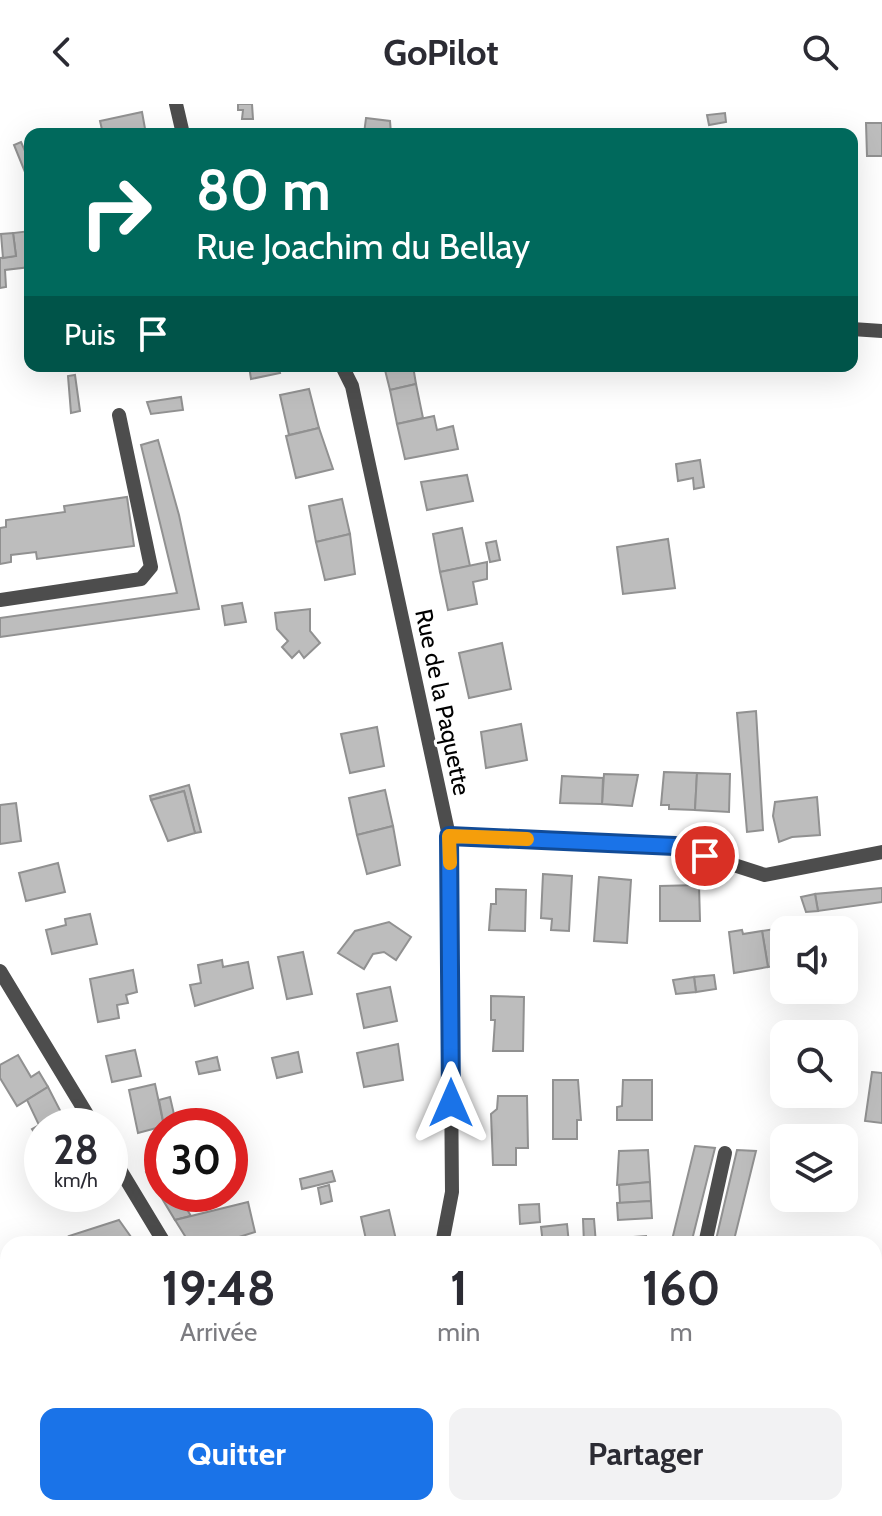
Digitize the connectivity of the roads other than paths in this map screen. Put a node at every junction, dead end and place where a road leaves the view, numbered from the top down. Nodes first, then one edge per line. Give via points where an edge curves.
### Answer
1 (176, 104) edge
2 (182, 128) edge
3 (858, 329) edge
4 (882, 331) edge
5 (345, 372) edge
6 (119, 415) dead end
7 (0, 600) edge
8 (449, 836) junction
9 (882, 852) edge
10 (0, 971) edge
11 (83, 1108) edge
12 (725, 1153) dead end
13 (128, 1183) edge
14 (160, 1236) edge
15 (444, 1236) edge
16 (707, 1236) edge

1 - 2 street
3 - 4 street
5 - 8 street, Rue de la Paquette
6 - 7 street via 151,567 141,579
8 - 9 street via 675,846 765,875
8 - 15 street, Rue de la Paquette via 452,1192
10 - 11 street
12 - 16 street
13 - 14 street

